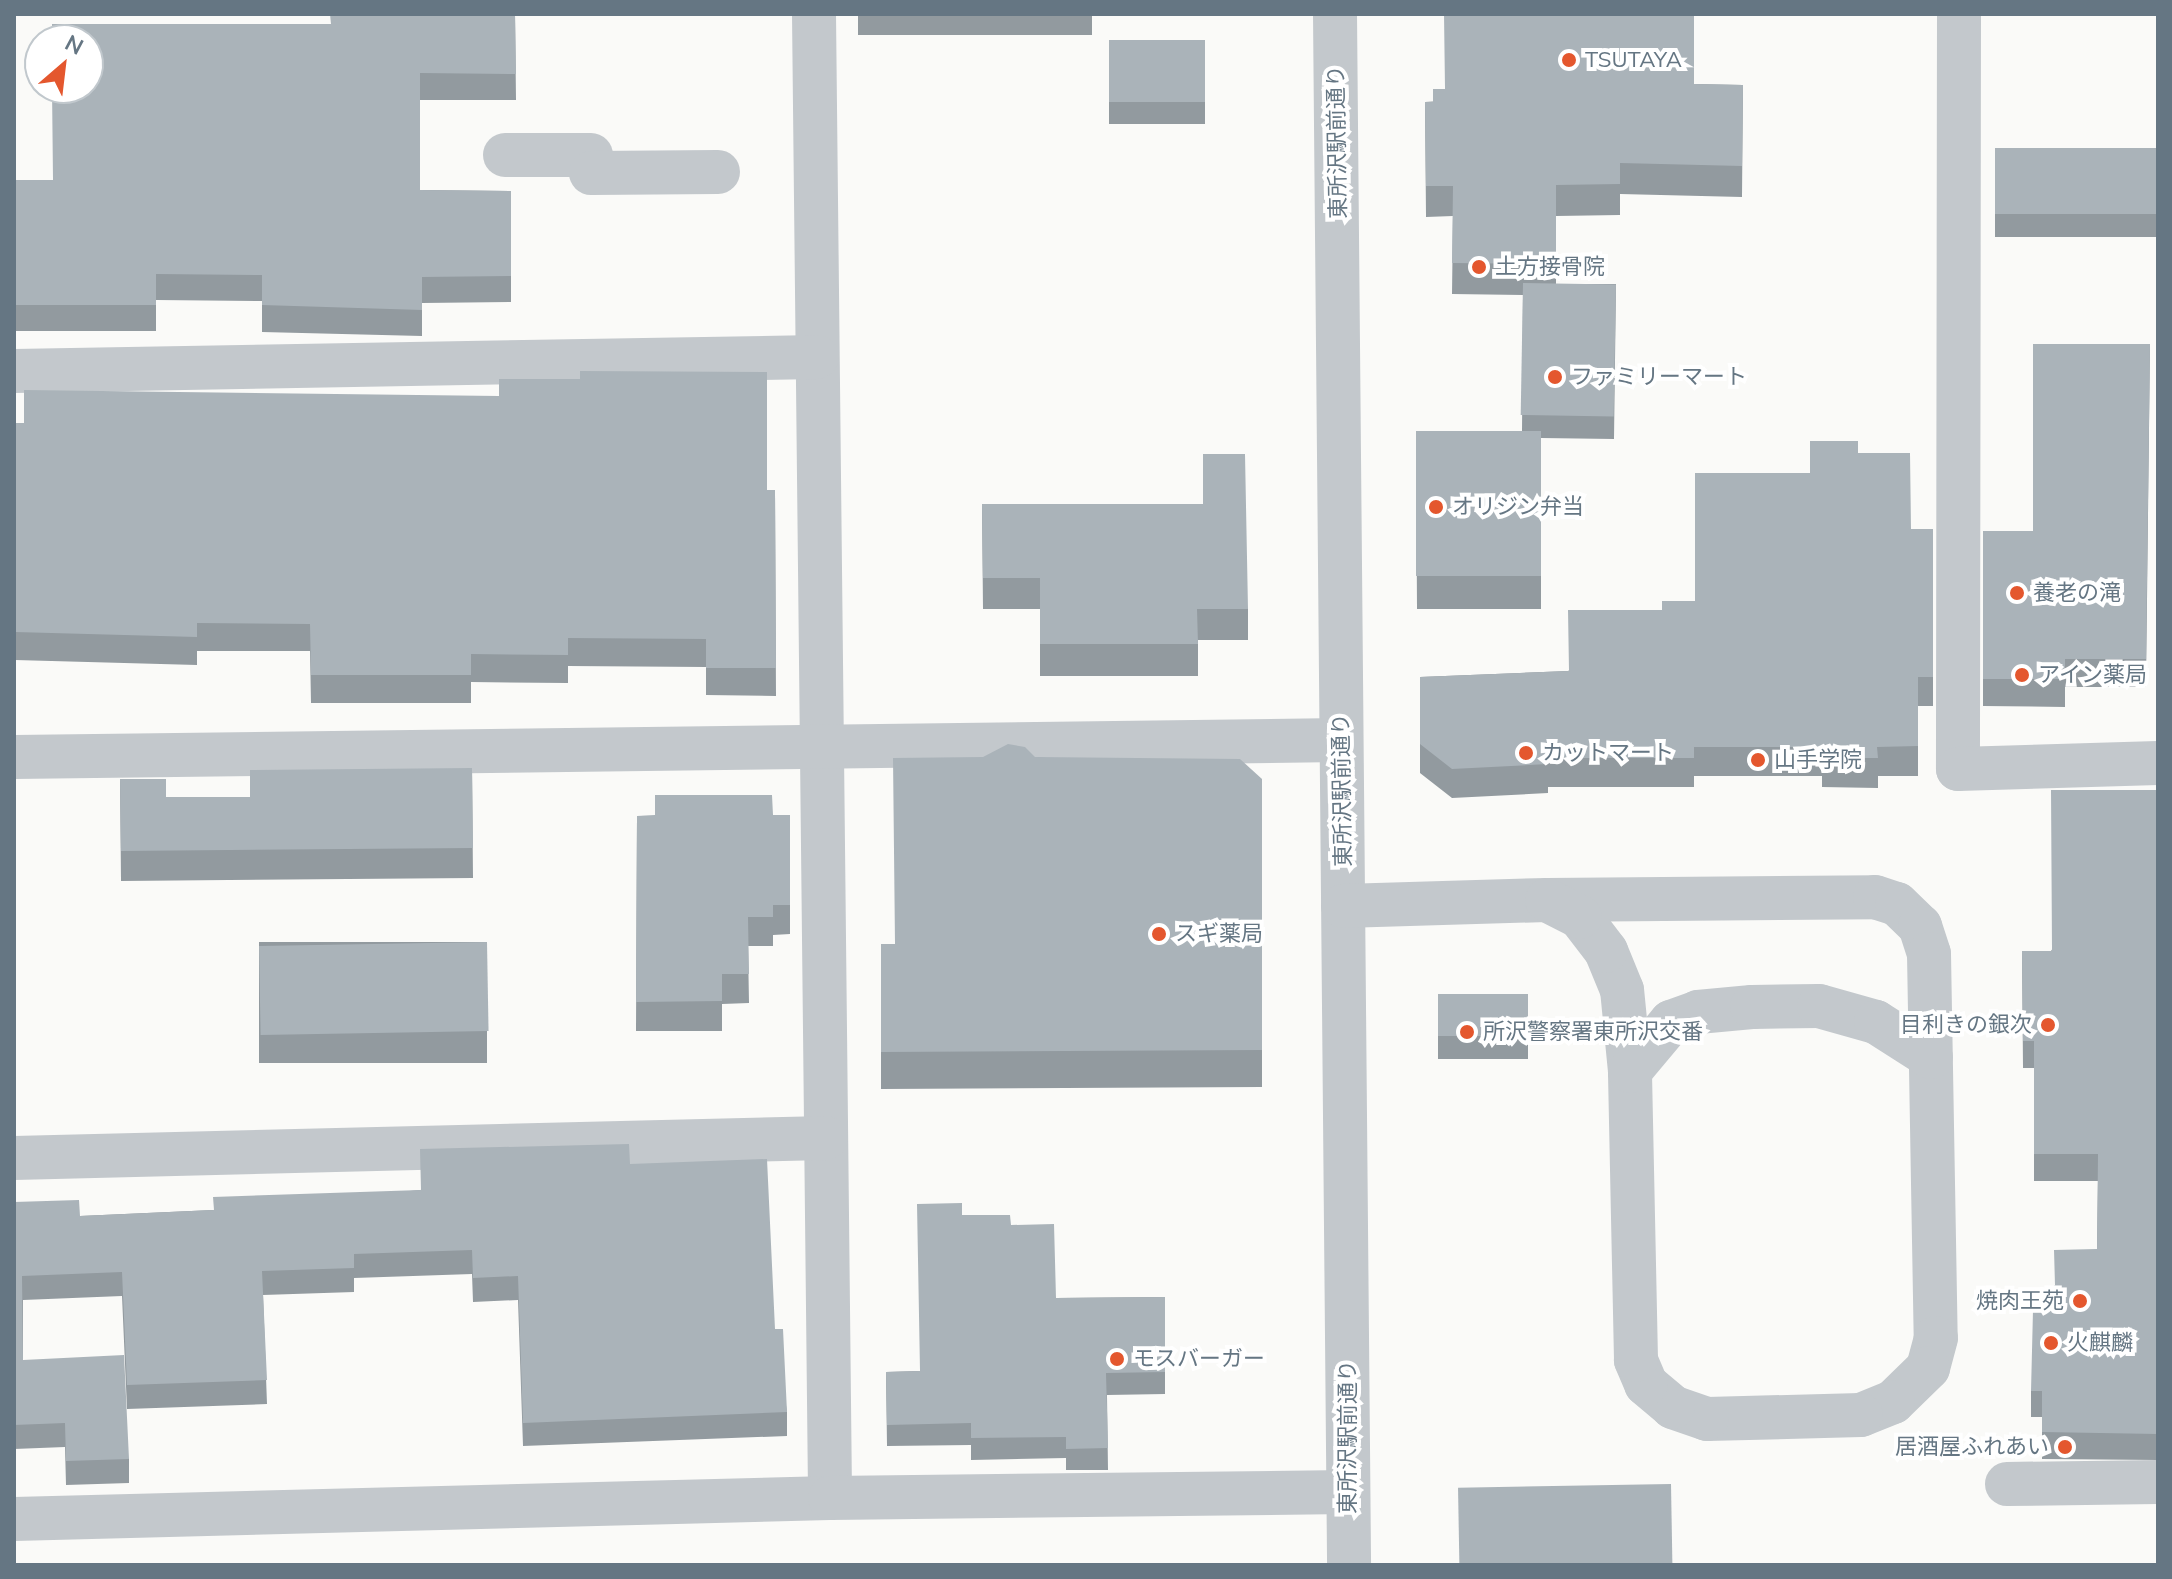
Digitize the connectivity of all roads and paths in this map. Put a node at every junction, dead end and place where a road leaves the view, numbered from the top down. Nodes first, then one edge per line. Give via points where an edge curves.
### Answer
1 (814, 14) edge
2 (1335, 14) edge
3 (1959, 14) edge
4 (505, 155) dead end
5 (718, 172) dead end
6 (817, 357) junction
7 (14, 371) edge
8 (1341, 740) junction
9 (822, 747) junction
10 (14, 757) edge
11 (2158, 763) edge
12 (1547, 900) junction
13 (1343, 906) junction
14 (1931, 1057) junction
15 (1630, 1071) junction
16 (826, 1138) junction
17 (14, 1158) edge
18 (2158, 1482) edge
19 (2007, 1484) dead end
20 (830, 1498) junction
21 (14, 1519) edge
22 (1348, 1529) edge

1 - 6 street
2 - 8 street, 東所沢駅前通り
3 - 11 street via 1958,769
4 - 5 street
6 - 7 street
6 - 9 street
8 - 9 street
8 - 13 street, 東所沢駅前通り
9 - 10 street
9 - 16 street
12 - 13 street
12 - 14 street via 1875,897 1897,904 1920,926 1929,954
12 - 15 street via 1580,917 1606,951 1622,990
13 - 22 street, 東所沢駅前通り
14 - 15 street via 1876,1022 1819,1006 1752,1007 1698,1012 1671,1022
14 - 15 street via 1936,1338 1928,1368 1917,1384 1893,1402 1861,1415 1707,1419 1673,1407 1646,1384 1636,1360
16 - 17 street
16 - 20 street
18 - 19 street
20 - 21 street
20 - 22 street

